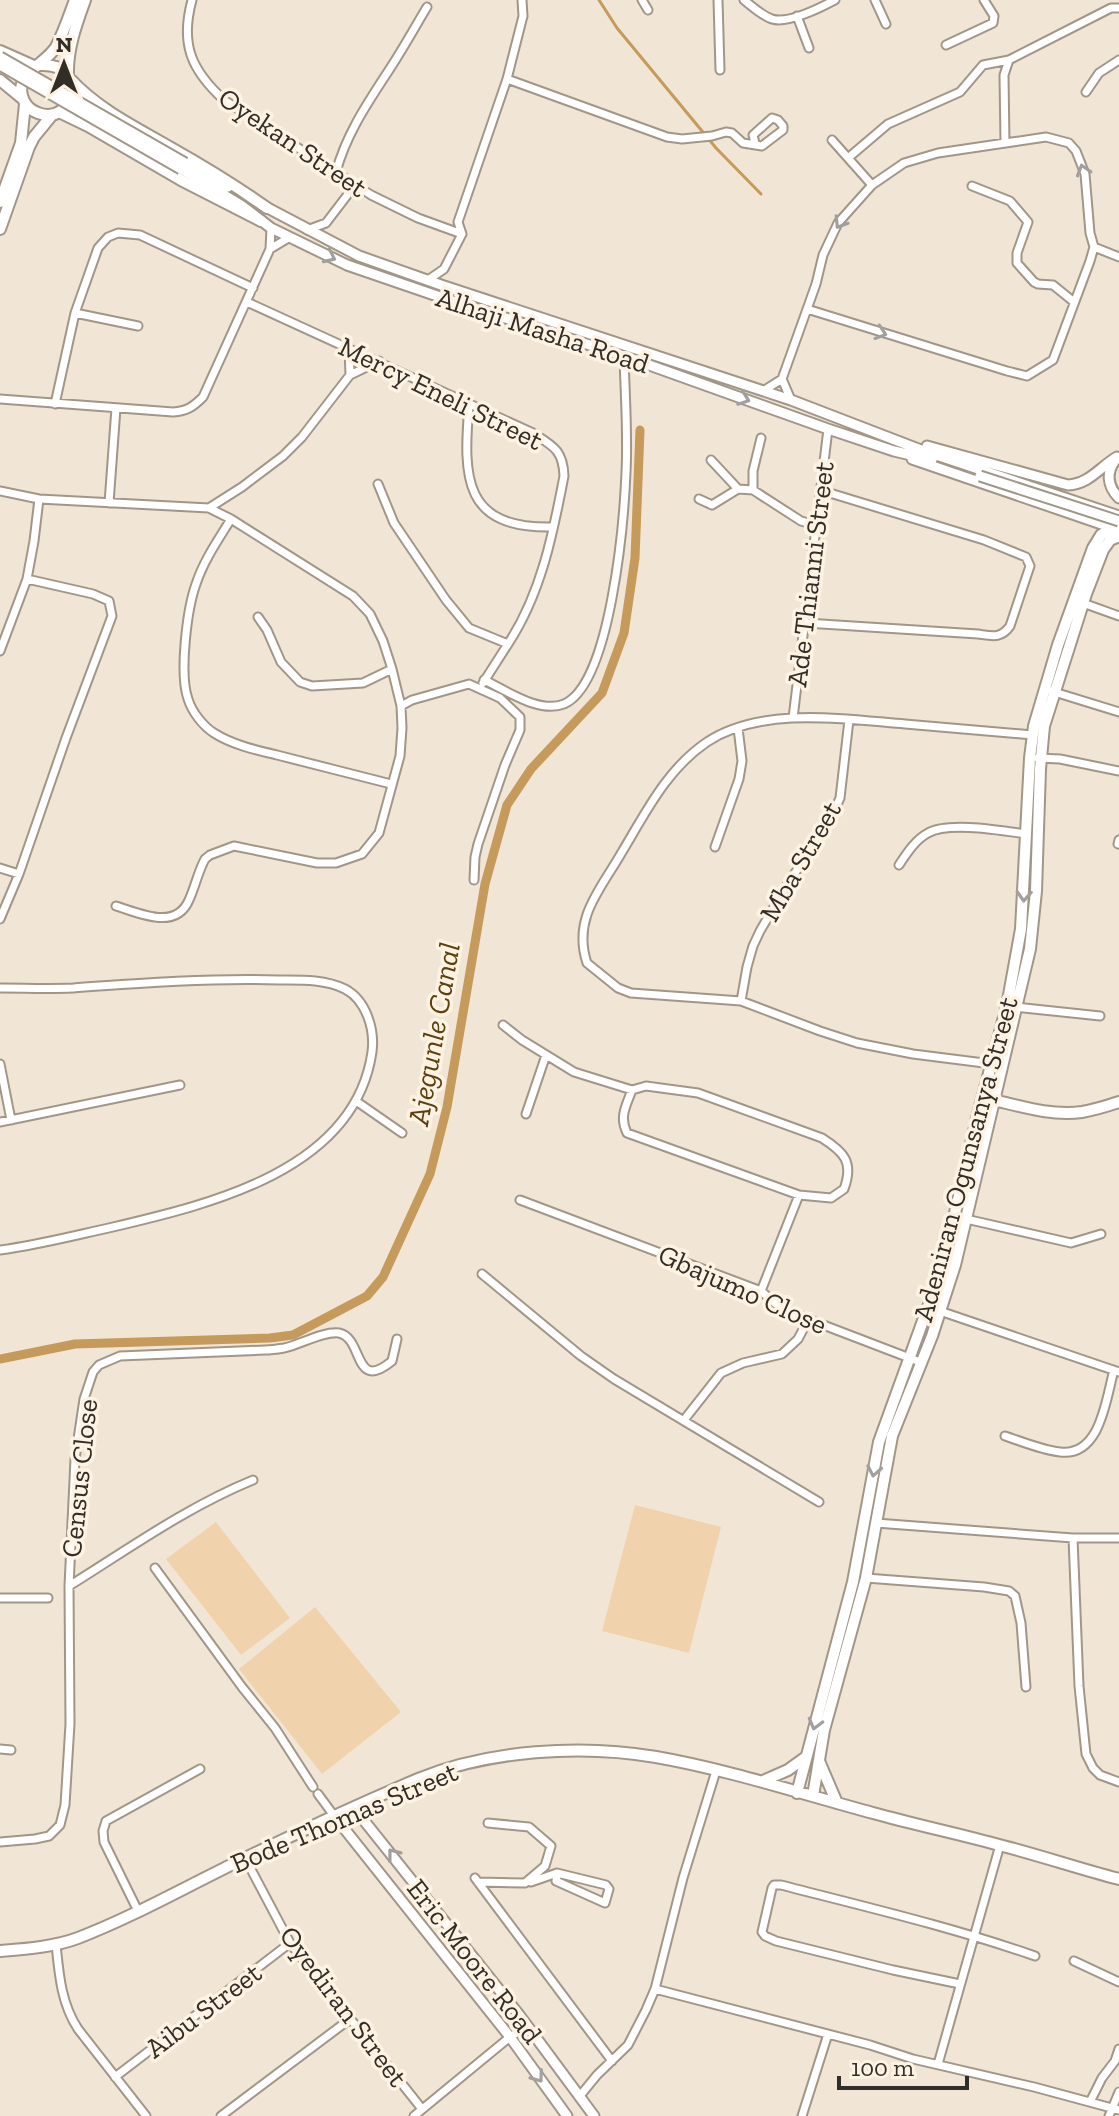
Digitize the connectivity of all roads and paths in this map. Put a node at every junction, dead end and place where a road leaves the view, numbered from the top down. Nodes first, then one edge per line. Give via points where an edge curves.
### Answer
1 (75, 0) edge
2 (85, 0) edge
3 (192, 0) edge
4 (522, 0) edge
5 (642, 0) edge
6 (718, 0) edge
7 (744, 0) edge
8 (835, 0) edge
9 (875, 0) edge
10 (984, 0) edge
11 (427, 7) dead end
12 (1119, 8) edge
13 (648, 10) dead end
14 (797, 16) junction
15 (886, 24) dead end
16 (802, 30) junction
17 (799, 43) dead end
18 (946, 45) dead end
19 (809, 48) dead end
20 (0, 51) edge
21 (0, 57) edge
22 (1009, 60) junction
23 (1119, 60) edge
24 (0, 65) edge
25 (38, 66) junction
26 (720, 70) dead end
27 (69, 78) junction
28 (507, 79) junction
29 (0, 80) edge
30 (1086, 92) dead end
31 (24, 102) junction
32 (55, 114) junction
33 (832, 140) dead end
34 (755, 143) dead end
35 (1005, 143) junction
36 (848, 158) junction
37 (183, 166) junction
38 (336, 172) junction
39 (355, 185) junction
40 (872, 185) junction
41 (972, 186) dead end
42 (0, 202) edge
43 (267, 208) junction
44 (261, 221) junction
45 (326, 223) junction
46 (271, 228) junction
47 (0, 229) edge
48 (307, 230) junction
49 (462, 234) junction
50 (290, 237) junction
51 (332, 243) junction
52 (1094, 247) junction
53 (270, 249) junction
54 (1119, 257) edge
55 (444, 269) junction
56 (428, 280) junction
57 (253, 288) junction
58 (452, 289) junction
59 (247, 302) junction
60 (1074, 302) junction
61 (807, 309) junction
62 (75, 313) junction
63 (138, 326) dead end
64 (349, 348) junction
65 (627, 357) junction
66 (379, 361) junction
67 (350, 375) junction
68 (782, 379) junction
69 (763, 391) junction
70 (0, 399) edge
71 (791, 400) junction
72 (55, 404) junction
73 (469, 405) junction
74 (116, 408) junction
75 (828, 429) junction
76 (761, 438) dead end
77 (894, 439) junction
78 (894, 451) junction
79 (1118, 457) edge
80 (711, 460) dead end
81 (981, 473) junction
82 (378, 484) dead end
83 (738, 489) junction
84 (753, 490) junction
85 (820, 490) junction
86 (0, 491) edge
87 (1117, 497) edge
88 (39, 499) junction
89 (699, 499) dead end
90 (109, 503) junction
91 (209, 508) junction
92 (231, 519) junction
93 (816, 525) junction
94 (1118, 525) edge
95 (553, 527) junction
96 (27, 579) junction
97 (1079, 602) junction
98 (1119, 616) edge
99 (258, 617) dead end
100 (806, 623) junction
101 (508, 644) junction
102 (0, 651) edge
103 (392, 669) junction
104 (484, 680) junction
105 (479, 688) junction
106 (1050, 690) junction
107 (535, 704) junction
108 (401, 706) junction
109 (1119, 712) edge
110 (520, 717) junction
111 (793, 718) junction
112 (849, 720) junction
113 (738, 728) junction
114 (1033, 735) junction
115 (1035, 758) junction
116 (1119, 771) edge
117 (391, 784) junction
118 (1027, 834) junction
119 (715, 847) dead end
120 (899, 865) dead end
121 (0, 868) edge
122 (19, 874) junction
123 (474, 880) dead end
124 (116, 906) dead end
125 (0, 919) edge
126 (0, 988) edge
127 (741, 1001) junction
128 (1012, 1007) junction
129 (1100, 1016) dead end
130 (503, 1025) dead end
131 (546, 1055) junction
132 (0, 1064) edge
133 (997, 1067) junction
134 (180, 1085) dead end
135 (632, 1090) junction
136 (994, 1100) junction
137 (356, 1101) junction
138 (1119, 1102) edge
139 (526, 1114) dead end
140 (11, 1120) junction
141 (0, 1122) edge
142 (402, 1133) dead end
143 (799, 1195) junction
144 (520, 1200) dead end
145 (966, 1219) junction
146 (1101, 1234) dead end
147 (0, 1250) edge
148 (482, 1274) dead end
149 (761, 1291) junction
150 (934, 1309) junction
151 (808, 1320) junction
152 (397, 1339) dead end
153 (915, 1360) junction
154 (1116, 1371) edge
155 (684, 1420) junction
156 (1005, 1436) dead end
157 (253, 1480) dead end
158 (819, 1502) dead end
159 (876, 1523) junction
160 (1073, 1538) junction
161 (1119, 1538) edge
162 (155, 1568) dead end
163 (866, 1578) junction
164 (69, 1586) junction
165 (0, 1598) edge
166 (48, 1598) dead end
167 (849, 1620) junction
168 (1026, 1687) dead end
169 (0, 1749) edge
170 (11, 1750) dead end
171 (806, 1757) junction
172 (819, 1759) junction
173 (200, 1769) dead end
174 (716, 1771) junction
175 (761, 1782) junction
176 (1119, 1782) edge
177 (797, 1793) junction
178 (813, 1796) junction
179 (837, 1803) junction
180 (354, 1808) junction
181 (335, 1817) junction
182 (488, 1823) dead end
183 (0, 1842) edge
184 (1000, 1845) junction
185 (245, 1858) junction
186 (557, 1873) junction
187 (1119, 1879) edge
188 (525, 1883) junction
189 (138, 1911) junction
190 (974, 1935) junction
191 (290, 1943) junction
192 (56, 1944) junction
193 (0, 1951) edge
194 (1035, 1956) dead end
195 (1074, 1961) dead end
196 (1119, 1982) edge
197 (960, 1984) junction
198 (655, 1989) junction
199 (350, 2019) junction
200 (526, 2027) junction
201 (828, 2034) junction
202 (510, 2037) junction
203 (1119, 2049) edge
204 (612, 2061) junction
205 (938, 2064) junction
206 (115, 2077) junction
207 (1119, 2092) edge
208 (579, 2097) junction
209 (1090, 2102) junction
210 (422, 2109) junction
211 (1114, 2112) edge
212 (146, 2116) edge
213 (221, 2116) edge
214 (414, 2116) edge
215 (567, 2116) edge
216 (594, 2116) edge
217 (802, 2116) edge

1 - 25 main road via 56,46
2 - 27 main road via 72,40
3 - 38 street, Oyekan Street via 187,45 209,86
4 - 28 street
5 - 13 street
6 - 26 street
7 - 14 street via 772,19
8 - 14 street
9 - 15 street
10 - 18 street via 993,23
11 - 38 street via 343,146
12 - 22 street
14 - 16 street
16 - 17 street
16 - 19 street
20 - 25 main road
21 - 37 street, Alhaji Masha Road, bridge
22 - 35 street via 1004,75
22 - 36 street via 983,65 960,92 888,124
23 - 30 street via 1099,73
24 - 37 street, Alhaji Masha Road, bridge
25 - 27 main road via 61,68
25 - 31 main road via 23,81
27 - 32 main road via 72,95
27 - 43 main road via 104,109
28 - 34 street via 667,137 726,132 743,143
28 - 49 street via 458,222
29 - 31 main road
31 - 32 main road via 37,113
31 - 42 main road via 21,143
32 - 44 main road via 88,126
32 - 47 main road via 29,147
33 - 36 street
35 - 40 street via 916,159
52 -> 35 street via 1085,174 1076,151 1069,143 1046,137
36 - 40 street
37 - 43 street, Alhaji Masha Road
37 - 44 street, Alhaji Masha Road
38 - 39 street, Oyekan Street
39 - 45 street
39 - 49 street, Oyekan Street
40 -> 61 street via 838,223
41 - 60 street via 1014,204 1028,222 1017,263 1038,284 1053,285
43 - 48 street, Alhaji Masha Road
44 - 46 street, Alhaji Masha Road
45 - 48 street
45 - 51 street
46 - 50 street, Alhaji Masha Road
46 - 53 street
48 - 51 street, Alhaji Masha Road
49 - 55 street
50 - 53 street
50 -> 65 street, Alhaji Masha Road via 375,275
51 - 56 street, Alhaji Masha Road
52 - 54 street
52 - 60 street
53 - 57 street
55 - 56 street
55 - 58 street
56 - 58 street, Alhaji Masha Road
57 - 59 street
57 - 62 street via 160,243 118,233 98,248
58 - 69 street, Alhaji Masha Road
59 - 64 street, Mercy Eneli Street
59 - 74 street via 194,407 173,412
61 -> 60 street via 1027,376 1053,360
61 - 68 street
62 - 63 street
62 - 72 street
64 - 66 street, Mercy Eneli Street
64 - 67 street
65 -> 75 street, Alhaji Masha Road
65 - 107 street via 620,542 599,653 585,685 572,699 562,705
66 - 67 street
66 - 73 street, Mercy Eneli Street
67 - 91 street via 283,456
68 - 69 street
68 - 71 street
69 - 71 street, Alhaji Masha Road
70 - 72 street
71 - 77 street, Alhaji Masha Road
72 - 74 street
73 - 95 street, Mercy Eneli Street via 533,433 559,452 564,476
73 - 95 street via 466,462 478,501 506,523
74 - 90 street
75 - 78 street, Alhaji Masha Road
75 - 85 street, Ade Thianni Street
76 - 84 street
77 - 79 street via 1068,485 1087,480
77 - 81 street, Alhaji Masha Road
78 - 81 street, Alhaji Masha Road
78 - 94 street
79 - 87 street via 1108,474
80 - 83 street
81 - 94 street, Alhaji Masha Road, bridge
82 - 101 street via 394,523 446,600 469,628
83 - 84 street
83 - 89 street via 712,505
84 - 93 street
85 - 93 street, Ade Thianni Street
85 - 100 street via 984,540 1026,557 1030,566 1010,626 996,637
86 - 88 street
88 - 90 street
88 - 96 street
90 - 91 street
91 - 92 street
92 - 103 street via 353,596 370,614
92 - 117 street via 208,556 191,600 184,663 187,698 194,710 212,732 245,747
93 - 100 street, Ade Thianni Street
94 - 97 main road, Adeniran Ogunsanya Street via 1101,535 1093,548
95 - 101 street, Mercy Eneli Street via 538,580
96 - 102 street
96 - 122 street via 93,594 109,601 112,616
97 - 98 street
97 - 106 main road, Adeniran Ogunsanya Street
99 - 103 street via 281,662 300,682 363,683
100 - 111 street, Ade Thianni Street
101 - 104 street, Mercy Eneli Street
103 - 108 street
104 - 105 street, Mercy Eneli Street
104 - 107 street
105 - 108 street via 469,684
105 - 110 street
106 - 109 street
106 - 114 main road, Adeniran Ogunsanya Street
106 - 115 main road, Adeniran Ogunsanya Street
107 - 110 street
108 - 117 street via 400,756
110 - 123 street via 520,730 478,844
111 - 112 street
111 - 113 street
112 - 114 street
112 - 127 street, Mba Street via 840,798 760,931
113 - 119 street via 739,779
113 - 127 street via 707,742 664,783 594,899 581,939 587,963 618,988
114 - 115 main road, Adeniran Ogunsanya Street
115 - 116 street
115 - 118 main road, Adeniran Ogunsanya Street
115 - 128 main road, Adeniran Ogunsanya Street via 1033,934
117 - 124 street via 379,833 351,859 317,863 234,846 205,859 186,907 169,918
118 - 120 street via 938,828 912,846
118 -> 128 main road, Adeniran Ogunsanya Street
121 - 122 street
122 - 125 street
126 - 137 street via 249,979 315,981 345,989 360,1002 373,1043
127 - 133 street via 857,1043
128 - 129 street
128 - 133 main road, Adeniran Ogunsanya Street
130 - 131 street
131 - 135 street via 574,1072
131 - 139 street
132 - 140 street
133 - 136 main road, Adeniran Ogunsanya Street
133 - 150 main road, Adeniran Ogunsanya Street via 978,1114
134 - 140 street
135 - 143 street via 622,1114 627,1133
135 - 143 street via 646,1086 698,1093 822,1138 846,1158 844,1189 831,1198
136 - 138 main road via 1061,1113
136 - 145 main road, Adeniran Ogunsanya Street
137 - 142 street
137 - 147 street via 327,1138 287,1167 215,1201
140 - 141 street
143 - 149 street
144 - 149 street, Gbajumo Close
145 - 146 street via 1071,1243
145 - 150 main road, Adeniran Ogunsanya Street via 955,1265
148 - 155 street via 581,1356
149 - 151 street, Gbajumo Close
150 - 153 main road, Adeniran Ogunsanya Street
150 - 154 street
151 - 153 street, Gbajumo Close
151 - 155 street via 782,1354 721,1373
152 - 164 street, Census Close via 392,1361 370,1371 341,1333 284,1348 120,1356 99,1365 88,1384 76,1444
153 - 159 main road, Adeniran Ogunsanya Street via 892,1436
153 -> 167 main road, Adeniran Ogunsanya Street via 879,1442
154 - 156 street via 1099,1424 1082,1448 1060,1452
155 - 158 street
157 - 164 street via 164,1524
159 - 160 street
159 - 163 main road, Adeniran Ogunsanya Street
160 - 161 street
160 - 176 street via 1086,1754 1100,1775
162 - 181 street
163 - 167 main road, Adeniran Ogunsanya Street
163 - 168 street via 1009,1591 1021,1623
164 - 183 street, Census Close via 70,1724 60,1825 49,1836
165 - 166 street
167 -> 171 main road, Adeniran Ogunsanya Street
167 - 172 main road, Adeniran Ogunsanya Street
169 - 170 street
171 - 175 main road
171 - 177 main road, Adeniran Ogunsanya Street
172 - 178 main road, Adeniran Ogunsanya Street
172 - 179 main road
173 - 189 street via 106,1821 104,1842
174 - 175 main road, Bode Thomas Street
174 - 180 main road, Bode Thomas Street via 657,1757 591,1751 503,1756 420,1778
174 - 198 street
175 - 177 main road, Bode Thomas Street
177 - 178 main road, Bode Thomas Street
178 - 179 main road, Bode Thomas Street
179 - 184 main road, Bode Thomas Street
180 - 181 main road, Bode Thomas Street
200 -> 180 street, Eric Moore Road
181 - 185 main road, Bode Thomas Street
181 - 202 street, Eric Moore Road
182 - 188 street via 529,1827 551,1846 545,1866
184 - 187 main road, Bode Thomas Street
184 - 190 street
185 - 189 main road, Bode Thomas Street
185 - 191 street, Oyediran Street
186 - 186 street via 556,1881 605,1903 606,1885
186 - 188 street
188 - 204 street via 477,1880
189 - 192 main road, Bode Thomas Street
190 - 194 street
190 - 197 street
190 - 197 street via 781,1885 772,1888 765,1936
191 - 199 street, Oyediran Street
191 - 206 street, Aibu Street
192 - 193 main road, Bode Thomas Street
192 - 206 street via 68,2014
195 - 196 street
197 - 205 street
198 - 201 street
198 - 204 street via 637,2031
199 - 210 street, Oyediran Street
199 - 213 street
200 - 202 street
200 - 208 street, Eric Moore Road
201 - 205 street
201 - 217 street
202 - 210 street
202 -> 215 street, Eric Moore Road
203 - 209 street
204 - 208 street
205 - 209 street
206 - 212 street
207 - 211 street
208 - 216 street, Eric Moore Road
209 - 211 street
210 - 214 street

